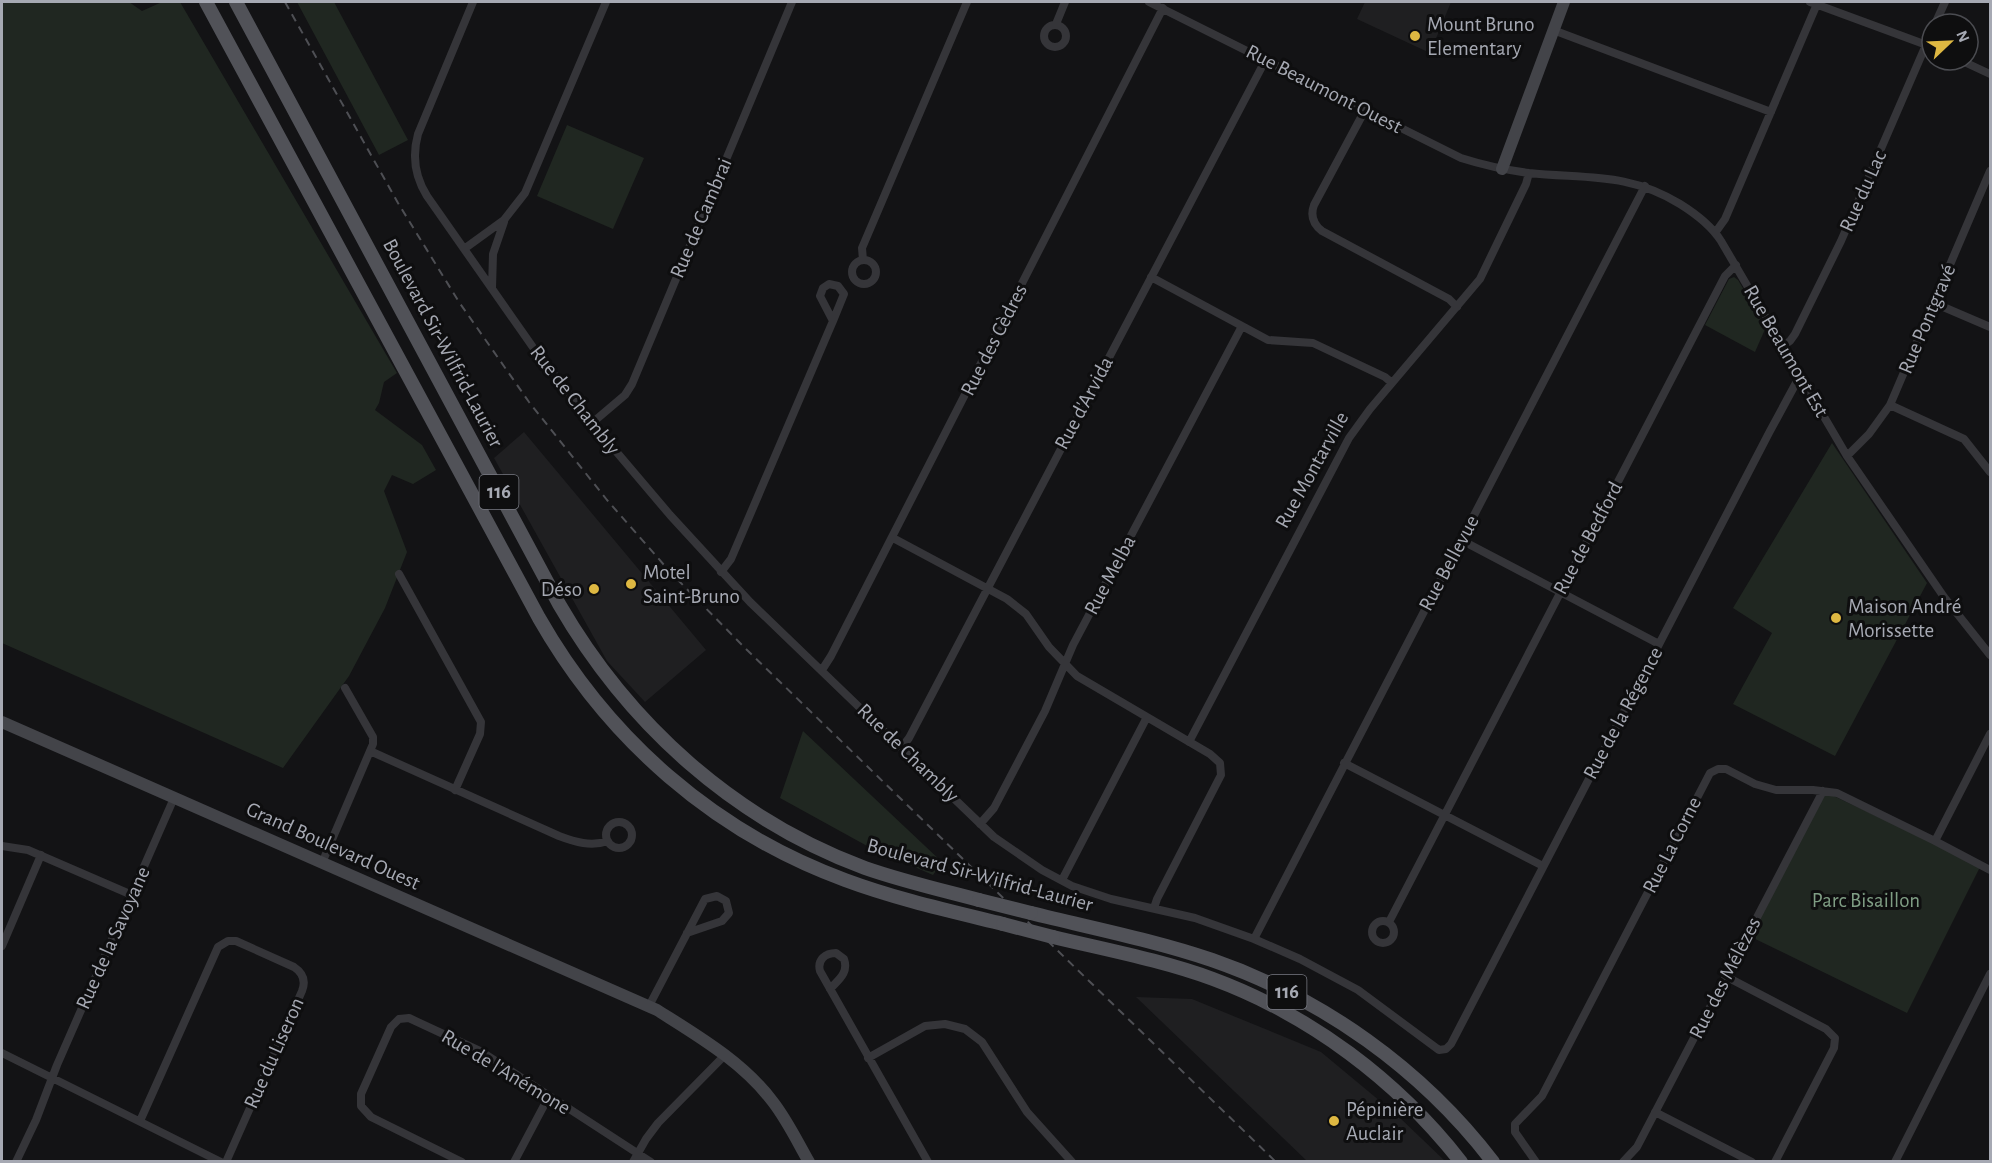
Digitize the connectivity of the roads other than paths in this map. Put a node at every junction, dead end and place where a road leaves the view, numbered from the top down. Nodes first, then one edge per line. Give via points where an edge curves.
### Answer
1 (206, 2) edge
2 (236, 2) edge
3 (473, 2) edge
4 (606, 2) edge
5 (792, 2) edge
6 (967, 2) edge
7 (1065, 2) edge
8 (1149, 2) edge
9 (1564, 2) edge
10 (1813, 3) edge
11 (1163, 8) junction
12 (1056, 24) dead end
13 (1553, 30) junction
14 (1920, 43) edge
15 (1266, 59) junction
16 (1920, 66) edge
17 (1365, 110) junction
18 (1771, 112) junction
19 (1502, 169) junction
20 (1990, 171) edge
21 (1529, 173) junction
22 (1645, 186) junction
23 (504, 220) junction
24 (1715, 233) junction
25 (464, 249) junction
26 (863, 260) dead end
27 (1736, 265) junction
28 (1150, 278) junction
29 (492, 288) junction
30 (1934, 303) junction
31 (1458, 307) junction
32 (833, 321) dead end
33 (1242, 326) junction
34 (1990, 327) edge
35 (1784, 345) junction
36 (1802, 377) junction
37 (1392, 383) junction
38 (1890, 405) junction
39 (592, 423) junction
40 (1846, 456) junction
41 (1990, 472) edge
42 (893, 538) junction
43 (1461, 540) junction
44 (721, 572) junction
45 (399, 574) dead end
46 (988, 587) junction
47 (1560, 592) junction
48 (1659, 644) junction
49 (1990, 655) edge
50 (1065, 664) junction
51 (822, 670) junction
52 (345, 688) dead end
53 (1147, 717) junction
54 (2, 722) edge
55 (1990, 734) edge
56 (1189, 742) junction
57 (902, 747) junction
58 (370, 751) junction
59 (1344, 763) junction
60 (455, 790) junction
61 (1824, 791) junction
62 (174, 798) junction
63 (1444, 815) junction
64 (980, 824) junction
65 (608, 841) dead end
66 (1935, 842) junction
67 (2, 846) edge
68 (41, 855) junction
69 (322, 863) junction
70 (1543, 866) junction
71 (1990, 870) edge
72 (1062, 880) junction
73 (132, 895) junction
74 (1154, 908) junction
75 (1389, 922) dead end
76 (687, 933) junction
77 (1254, 939) junction
78 (2, 946) edge
79 (1990, 974) edge
80 (1726, 977) junction
81 (830, 989) dead end
82 (650, 1006) junction
83 (1446, 1049) joint
84 (2, 1053) edge
85 (725, 1055) junction
86 (868, 1058) junction
87 (51, 1077) junction
88 (549, 1096) junction
89 (1655, 1112) junction
90 (140, 1121) junction
91 (635, 1157) edge
92 (16, 1161) edge
93 (220, 1161) edge
94 (226, 1161) edge
95 (462, 1161) edge
96 (514, 1161) edge
97 (651, 1161) edge
98 (809, 1161) edge
99 (928, 1161) edge
100 (1072, 1161) edge
101 (1461, 1161) edge
102 (1493, 1161) edge
103 (1536, 1161) edge
104 (1623, 1161) edge
105 (1752, 1161) edge
106 (1775, 1161) edge
107 (1895, 1161) edge

1 - 101 main road, Boulevard Sir-Wilfrid-Laurier / 116, bridge via 536,612 577,678 649,760 727,822 823,872 860,886 1160,963 1257,998 1302,1021 1393,1088
2 - 102 main road, Boulevard Sir-Wilfrid-Laurier / 116, bridge via 559,604 585,647 653,731 736,801 784,830 866,868 1212,960 1292,995 1350,1029 1415,1078
3 - 25 street, Rue de Chambly via 421,127 415,151 422,186
4 - 23 street via 529,186
5 - 39 street, Rue de Cambrai via 632,384
6 - 26 street via 862,249
7 - 12 street
8 - 11 street, Rue Beaumont Ouest
9 - 13 street
10 - 14 street
10 - 18 street
11 - 15 street, Rue Beaumont Ouest
11 - 42 street, Rue des Cèdres
13 - 18 street
13 - 19 street
15 - 17 street, Rue Beaumont Ouest
15 - 28 street, Rue d'Arvida
16 - 35 street, Rue du Lac via 1796,334
17 - 19 street, Rue Beaumont Ouest via 1461,158
17 - 31 street via 1314,205 1314,222 1322,231
18 - 24 street via 1725,219
19 - 21 street, Rue Beaumont Est
20 - 30 street, Rue Pontgravé
21 - 22 street, Rue Beaumont Est via 1604,177
21 - 31 street, Rue Montarville via 1487,268
22 - 24 street, Rue Beaumont Est via 1683,206
22 - 43 street, Rue Bellevue
23 - 25 street
23 - 29 street via 493,254
24 - 27 street, Rue Beaumont Est
25 - 29 street, Rue de Chambly
27 - 35 street, Rue Beaumont Est
27 - 47 street, Rue de Bedford via 1725,276
28 - 33 street
28 - 46 street, Rue d'Arvida
29 - 39 street, Rue de Chambly
30 - 34 street
30 - 38 street, Rue Pontgravé
31 - 37 street, Rue Montarville
32 - 44 street via 731,559
33 - 37 street via 1271,341 1313,343
33 - 50 street, Rue Melba
35 - 36 street, Rue Beaumont Est
36 - 40 street, Rue Beaumont Est
36 - 48 street, Rue de la Régence
37 - 56 street, Rue Montarville via 1349,438
38 - 40 street, Rue Pontgravé via 1869,434
38 - 41 street via 1964,439
39 - 44 street, Rue de Chambly
40 - 49 street, Rue Beaumont Est via 1944,597
42 - 46 street
42 - 51 street, Rue des Cèdres
43 - 47 street
43 - 59 street, Rue Bellevue
44 - 51 street, Rue de Chambly
45 - 60 street via 482,722
46 - 50 street via 1026,614
46 - 57 street, Rue d'Arvida
47 - 48 street
47 - 63 street, Rue de Bedford
48 - 70 street, Rue de la Régence
50 - 53 street via 1077,676
50 - 64 street, Rue Melba via 1045,711 994,807
51 - 57 street, Rue de Chambly
52 - 58 street via 373,737
53 - 56 street
53 - 72 street
54 - 62 street, Grand Boulevard Ouest
55 - 66 street
56 - 74 street via 1217,759 1222,773
57 - 64 street, Rue de Chambly
58 - 60 street
58 - 69 street
59 - 63 street
59 - 77 street, Rue Bellevue
60 - 65 street via 567,839 598,845
61 - 66 street, Rue La Corne via 1837,793
61 - 80 street, Rue des Mélèzes
61 - 103 street, Rue La Corne via 1776,790 1726,770 1710,773 1542,1096 1515,1125 1516,1134
62 - 69 street, Grand Boulevard Ouest
62 - 73 street, Rue de la Savoyane
63 - 70 street
63 - 75 street, Rue de Bedford
64 - 72 street, Rue de Chambly via 1011,849
66 - 71 street, Rue La Corne
67 - 68 street
68 - 73 street
68 - 78 street
69 - 82 street, Grand Boulevard Ouest
70 - 83 street, Rue de la Régence
72 - 74 street, Rue de Chambly via 1103,896
73 - 87 street, Rue de la Savoyane
74 - 77 street, Rue de Chambly
76 - 76 street via 725,919 729,913 726,901 717,896 705,899
76 - 82 street
77 - 83 street, Rue de Chambly via 1344,982 1396,1016 1435,1048
79 - 107 street
80 - 89 street, Rue des Mélèzes
80 - 106 street via 1826,1029 1835,1038 1834,1048
81 - 86 street
82 - 85 street, Grand Boulevard Ouest
84 - 87 street
85 - 91 street via 658,1123
85 - 98 street, Grand Boulevard Ouest via 773,1102
86 - 99 street
86 - 100 street via 925,1026 945,1024 965,1029 982,1042 1027,1112
87 - 90 street
87 - 92 street, Rue de la Savoyane
88 - 91 street, Rue de l'Anémone
88 - 95 street, Rue de l'Anémone via 457,1040 410,1018 396,1021 362,1091 361,1106 371,1117
88 - 96 street
89 - 104 street, Rue des Mélèzes via 1635,1150
89 - 105 street
90 - 93 street
90 - 94 street, Rue du Liseron via 218,947 236,941 294,967 302,975 302,990
91 - 97 street, Rue de l'Anémone

